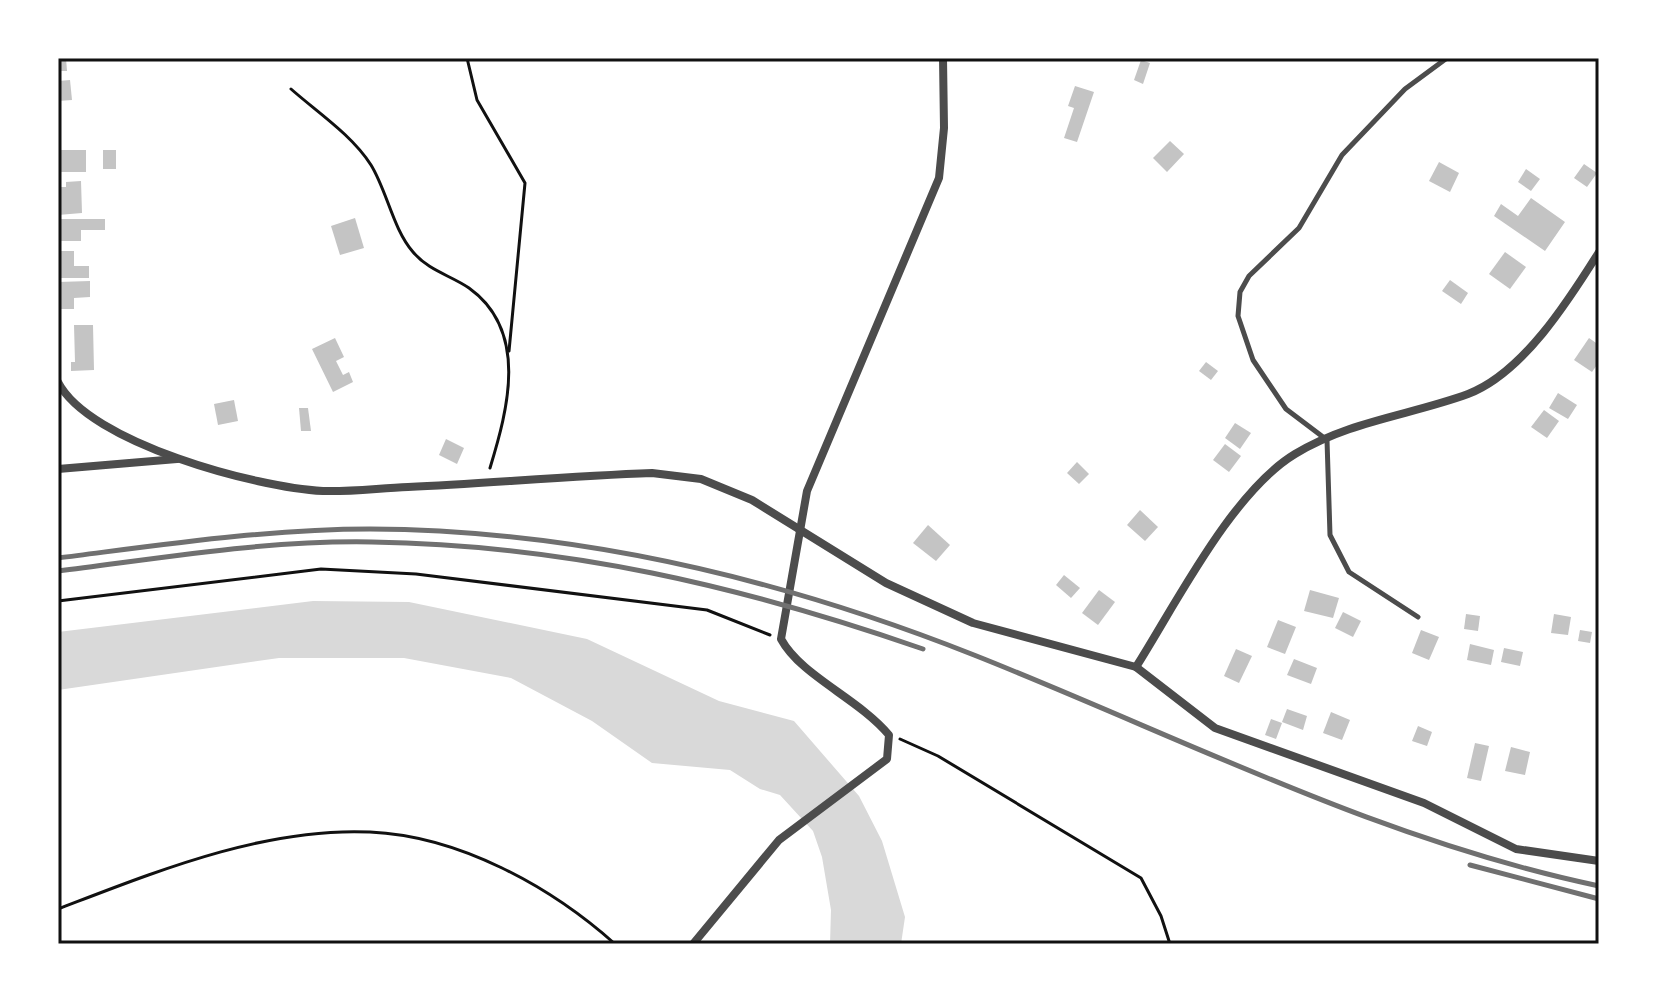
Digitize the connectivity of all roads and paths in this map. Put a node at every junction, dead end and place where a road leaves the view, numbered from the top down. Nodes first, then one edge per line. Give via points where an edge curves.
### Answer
1 (467, 58) edge
2 (943, 58) edge
3 (1447, 58) edge
4 (291, 89) dead end
5 (1599, 252) edge
6 (509, 353) junction
7 (58, 382) edge
8 (1327, 440) junction
9 (182, 459) junction
10 (58, 469) edge
11 (486, 483) junction
12 (799, 532) junction
13 (58, 601) edge
14 (1418, 617) dead end
15 (781, 639) junction
16 (1136, 667) junction
17 (889, 735) junction
18 (1599, 861) edge
19 (58, 909) edge
20 (615, 944) edge
21 (693, 944) edge
22 (1170, 944) edge

1 - 6 path via 477,100 525,183
2 - 12 street via 939,178 807,491
3 - 8 lane via 1405,89 1342,155 1299,228 1249,276 1240,292 1238,316 1253,360 1286,409
4 - 6 path via 369,162 412,251 434,272 468,287 498,318
5 - 8 street via 1521,358 1496,376 1470,393 1367,422
6 - 11 path via 507,406
7 - 9 street via 78,409 103,427
8 - 14 lane via 1330,535 1349,572
8 - 16 street via 1295,454 1246,494
9 - 10 street
9 - 11 street via 321,491
11 - 12 street via 652,473 701,479 752,500
12 - 15 street
12 - 16 street via 886,583 973,623
13 - 15 path via 321,569 416,574 707,610
15 - 17 street via 792,659 836,687
16 - 18 street via 1215,728 1424,803 1516,849
17 - 21 street via 887,759 779,840
17 - 22 path via 938,756 1141,878
19 - 20 path via 175,864 282,839 370,832 442,844 516,876 582,914

